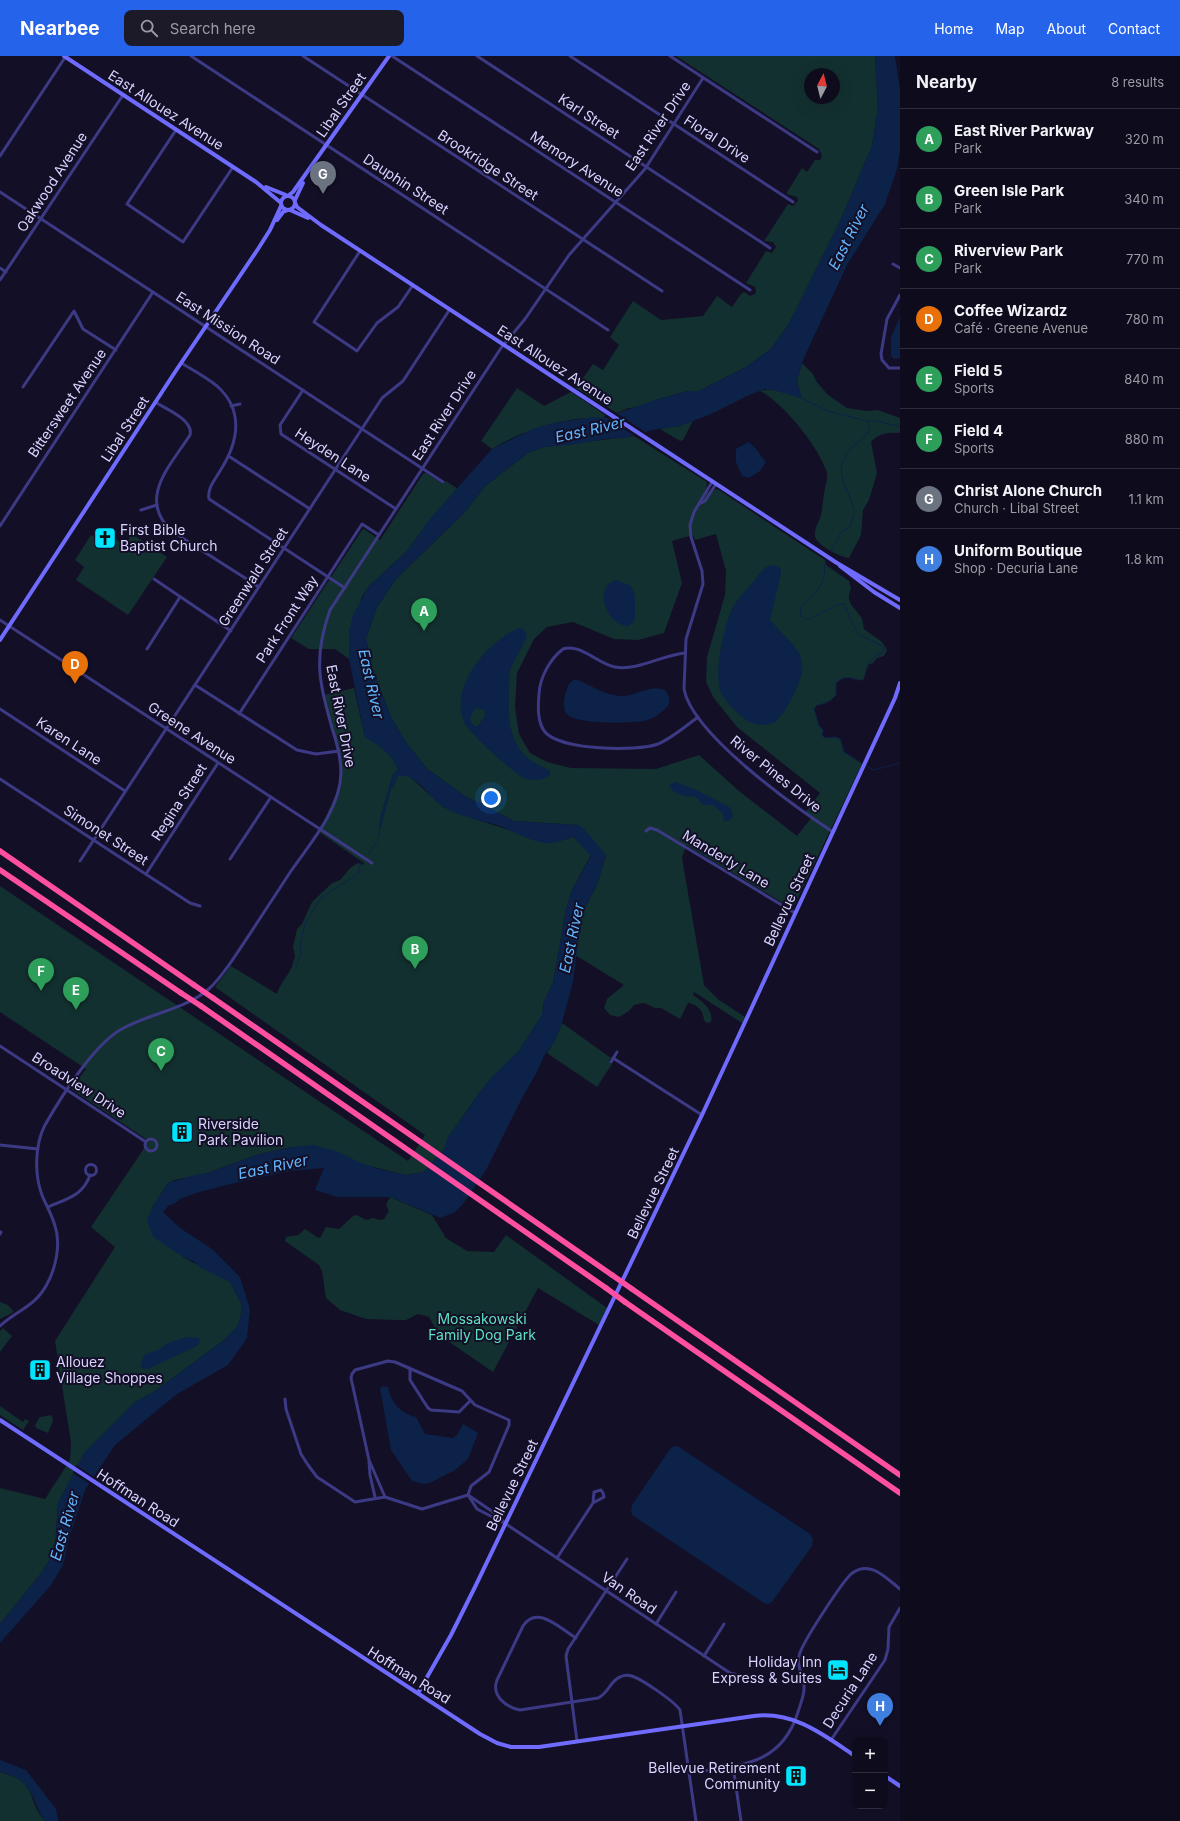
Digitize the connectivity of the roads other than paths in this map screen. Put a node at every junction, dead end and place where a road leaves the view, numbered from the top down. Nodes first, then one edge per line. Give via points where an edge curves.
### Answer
1 (65, 56) edge
2 (191, 56) edge
3 (303, 56) edge
4 (389, 56) edge
5 (392, 56) edge
6 (477, 56) edge
7 (570, 56) edge
8 (670, 56) edge
9 (703, 78) junction
10 (361, 94) junction
11 (123, 95) junction
12 (674, 124) junction
13 (176, 130) junction
14 (327, 145) junction
15 (817, 152) dead end
16 (0, 156) edge
17 (233, 167) junction
18 (312, 167) junction
19 (646, 167) junction
20 (256, 182) junction
21 (0, 192) edge
22 (287, 195) junction
23 (295, 202) junction
24 (616, 202) junction
25 (793, 202) dead end
26 (280, 204) junction
27 (289, 210) junction
28 (41, 219) junction
29 (321, 225) junction
30 (270, 230) junction
31 (583, 240) junction
32 (770, 248) dead end
33 (360, 251) junction
34 (893, 264) dead end
35 (0, 268) edge
36 (900, 268) edge
37 (6, 272) junction
38 (0, 280) edge
39 (413, 285) junction
40 (546, 289) junction
41 (750, 290) dead end
42 (662, 291) dead end
43 (153, 292) junction
44 (900, 295) edge
45 (450, 309) junction
46 (205, 326) junction
47 (608, 330) dead end
48 (505, 346) junction
49 (116, 350) junction
50 (181, 363) junction
51 (900, 368) edge
52 (23, 387) dead end
53 (303, 390) junction
54 (155, 402) junction
55 (240, 404) dead end
56 (232, 406) junction
57 (362, 429) junction
58 (230, 457) junction
59 (422, 468) junction
60 (335, 470) junction
61 (443, 482) dead end
62 (714, 483) junction
63 (157, 505) junction
64 (310, 509) junction
65 (396, 509) junction
66 (141, 510) dead end
67 (0, 526) edge
68 (379, 535) junction
69 (284, 549) junction
70 (837, 563) junction
71 (327, 577) junction
72 (154, 579) dead end
73 (259, 587) junction
74 (345, 588) junction
75 (180, 597) junction
76 (900, 600) edge
77 (900, 608) edge
78 (0, 620) edge
79 (9, 626) junction
80 (231, 631) junction
81 (0, 640) edge
82 (147, 648) dead end
83 (685, 653) junction
84 (900, 683) edge
85 (195, 685) junction
86 (900, 691) edge
87 (895, 698) junction
88 (0, 709) edge
89 (239, 714) junction
90 (698, 717) junction
91 (166, 729) junction
92 (339, 751) junction
93 (218, 763) junction
94 (0, 779) edge
95 (125, 791) junction
96 (271, 797) junction
97 (320, 829) junction
98 (646, 831) dead end
99 (833, 832) junction
100 (94, 840) junction
101 (0, 851) edge
102 (230, 859) dead end
103 (80, 861) dead end
104 (372, 863) dead end
105 (0, 870) edge
106 (146, 874) junction
107 (200, 906) dead end
108 (795, 913) junction
109 (0, 1046) edge
110 (617, 1052) dead end
111 (613, 1058) junction
112 (611, 1062) dead end
113 (68, 1090) junction
114 (702, 1115) junction
115 (146, 1142) junction
116 (0, 1145) edge
117 (38, 1149) junction
118 (90, 1175) dead end
119 (48, 1207) junction
120 (0, 1326) edge
121 (410, 1368) junction
122 (286, 1400) dead end
123 (470, 1401) junction
124 (0, 1420) edge
125 (369, 1460) junction
126 (900, 1475) edge
127 (900, 1493) edge
128 (468, 1495) junction
129 (385, 1497) junction
130 (375, 1498) junction
131 (593, 1503) junction
132 (506, 1524) junction
133 (557, 1558) junction
134 (627, 1559) dead end
135 (900, 1589) edge
136 (607, 1591) junction
137 (676, 1592) dead end
138 (900, 1608) edge
139 (656, 1624) junction
140 (724, 1624) dead end
141 (576, 1638) junction
142 (704, 1656) junction
143 (742, 1676) dead end
144 (418, 1693) junction
145 (573, 1702) junction
146 (796, 1720) junction
147 (682, 1726) junction
148 (831, 1740) junction
149 (578, 1741) junction
150 (852, 1754) edge
151 (733, 1766) junction
152 (690, 1773) junction
153 (888, 1778) edge
154 (900, 1786) edge
155 (696, 1821) edge
156 (741, 1821) edge

1 - 11 street, East Allouez Avenue
1 - 16 street
2 - 14 street, Dauphin Street
3 - 10 street, Brookridge Street
4 - 10 street, Libal Street
5 - 24 street, Memory Avenue
6 - 19 street, Karl Street
7 - 12 street, Floral Drive
8 - 9 street
9 - 12 street, East River Drive
9 - 15 street
10 - 14 street, Libal Street
10 - 31 street, Brookridge Street
11 - 13 street, East Allouez Avenue
11 - 28 street, Oakwood Avenue
12 - 19 street, East River Drive
12 - 25 street, Floral Drive
13 - 17 street, East Allouez Avenue
13 - 17 street via 127,204 183,242
14 - 18 street, Libal Street
14 - 40 street, Dauphin Street
17 - 20 street, East Allouez Avenue
18 - 22 street, Libal Street via 293,192
18 - 23 street, Libal Street
19 - 24 street, East River Drive
19 - 32 street, Karl Street
20 - 22 street, East Allouez Avenue
20 - 26 street, East Allouez Avenue
21 - 28 street, East Mission Road
22 - 23 street, East Allouez Avenue
22 - 26 street, Libal Street via 282,198
23 - 27 street, Libal Street
23 - 29 street, East Allouez Avenue via 297,207
24 - 31 street, East River Drive
24 - 41 street, Memory Avenue
26 - 27 street, East Allouez Avenue
26 - 30 street, Libal Street
27 - 29 street, East Allouez Avenue
27 - 30 street, Libal Street via 283,212
28 - 37 street, Oakwood Avenue
28 - 43 street, East Mission Road
29 - 33 street, East Allouez Avenue
30 - 46 street, Libal Street
31 - 40 street, East River Drive via 569,255
31 - 42 street, Brookridge Street
33 - 39 street, East Allouez Avenue
33 - 39 street via 314,322 345,343 358,351 377,323 398,307
34 - 36 street
35 - 37 street
37 - 38 street, Oakwood Avenue
39 - 45 street, East Allouez Avenue
40 - 47 street, Dauphin Street
40 - 48 street, East River Drive
43 - 46 street, East Mission Road
43 - 49 street, Bittersweet Avenue
44 - 51 street via 887,319 881,354 882,360 889,368
45 - 48 street, East Allouez Avenue
45 - 57 street, Greenwald Street via 406,377 382,398
46 - 50 street, Libal Street
46 - 53 street, East Mission Road
48 - 59 street, East River Drive via 501,348
48 - 62 street, East Allouez Avenue
49 - 52 street via 83,329 74,311
49 - 67 street, Bittersweet Avenue
50 - 54 street, Libal Street
50 - 56 street via 218,387
53 - 57 street, East Mission Road
53 - 60 street, Heyden Lane via 282,423 280,432
54 - 63 street via 186,422 191,431 158,484
54 - 79 street, Libal Street
55 - 56 street
56 - 58 street via 236,429
57 - 59 street, East Mission Road
57 - 60 street, Greenwald Street
58 - 64 street
58 - 69 street via 210,488 210,499
59 - 61 street, East Mission Road
59 - 65 street, East River Drive
60 - 64 street, Greenwald Street
60 - 65 street, Heyden Lane
62 - 70 street, East Allouez Avenue
62 - 83 street, River Pines Drive via 705,501 699,504 692,516 690,529 702,571 703,587 687,636
63 - 66 street
63 - 73 street via 163,521 173,532
64 - 69 street, Greenwald Street
65 - 68 street, East River Drive
68 - 71 street, Park Front Way via 362,524
68 - 74 street, East River Drive
69 - 71 street
69 - 73 street, Greenwald Street
70 - 76 street, East Allouez Avenue
70 - 77 street, East Allouez Avenue via 874,592
71 - 74 street
71 - 89 street, Park Front Way
72 - 75 street
73 - 80 street, Greenwald Street
74 - 92 street, East River Drive via 330,610 319,656 321,684
75 - 80 street
75 - 82 street
78 - 79 street, Greene Avenue
79 - 81 street, Libal Street
79 - 91 street, Greene Avenue
80 - 85 street, Greenwald Street
83 - 90 street, River Pines Drive via 684,693
83 - 90 street via 621,668 606,664 575,649 563,649 550,664 540,683 540,720 548,735 561,741 591,747 642,747 662,742
84 - 87 street, Bellevue Street
85 - 89 street
85 - 91 street, Greenwald Street
86 - 87 street, Bellevue Street
87 - 99 street, Bellevue Street
88 - 95 street, Karen Lane
89 - 92 street via 297,750 316,754
90 - 99 street, River Pines Drive via 739,762
91 - 93 street, Greene Avenue
91 - 95 street, Greenwald Street
92 - 97 street, East River Drive via 339,787 335,802
93 - 96 street, Greene Avenue
93 - 106 street, Regina Street
94 - 100 street, Simonet Street
95 - 100 street, Greenwald Street
96 - 97 street, Greene Avenue
96 - 102 street
97 - 104 street, Greene Avenue
97 - 113 street, East River Drive via 229,965 211,987 180,1006 119,1030 94,1054
98 - 108 street, Manderly Lane via 650,828 656,830
99 - 108 street, Bellevue Street
100 - 103 street, Greenwald Street
100 - 106 street, Simonet Street
101 - 126 highway, bridge
105 - 127 highway, bridge via 201,1006
106 - 107 street, Simonet Street via 190,903
108 - 114 street, Bellevue Street
109 - 113 street, Broadview Drive
110 - 111 street
111 - 112 street
111 - 114 street
113 - 115 street, Broadview Drive
113 - 117 street, East River Drive via 45,1126
114 - 132 street, Bellevue Street
115 - 115 street, Broadview Drive via 147,1150 156,1148 154,1140 149,1139
116 - 117 street
117 - 119 street, East River Drive via 38,1182
118 - 119 street via 86,1186 79,1193
119 - 120 street, East River Drive via 57,1236 55,1260 47,1285 27,1307
121 - 123 street via 462,1391
121 - 123 street via 410,1380 431,1410 459,1412
121 - 125 street via 388,1361 356,1370 352,1374
122 - 130 street via 286,1409 301,1454 314,1474 355,1502
123 - 128 street via 509,1420 510,1425 489,1472 472,1486
124 - 144 street, Hoffman Road
125 - 129 street
125 - 130 street
128 - 129 street via 422,1509
128 - 132 street
128 - 132 street via 477,1508
129 - 130 street
131 - 131 street via 594,1492 601,1490 604,1497
131 - 133 street
132 - 133 street, Van Road
132 - 144 street, Bellevue Street via 452,1635
133 - 136 street, Van Road
134 - 136 street
135 - 146 street via 872,1569 860,1569 849,1576 801,1649 798,1664 804,1689
136 - 139 street, Van Road
136 - 141 street
137 - 139 street
138 - 148 street, Decuria Lane via 890,1627 885,1660
139 - 142 street, Van Road
140 - 142 street
141 - 145 street via 566,1656
141 - 145 street via 546,1618 536,1617 529,1620 523,1626 495,1686 500,1699 520,1710
142 - 143 street, Van Road via 730,1673
144 - 149 street, Hoffman Road via 480,1734 504,1745 530,1748
145 - 147 street via 602,1697 618,1678 632,1676 674,1702 680,1710
145 - 149 street
146 - 147 street, Hoffman Road via 776,1715 762,1715
146 - 148 street, Hoffman Road
146 - 151 street via 787,1738 771,1752 759,1760
147 - 149 street, Hoffman Road
147 - 152 street
148 - 150 street, Hoffman Road
151 - 152 street
151 - 156 street
152 - 155 street
153 - 154 street

